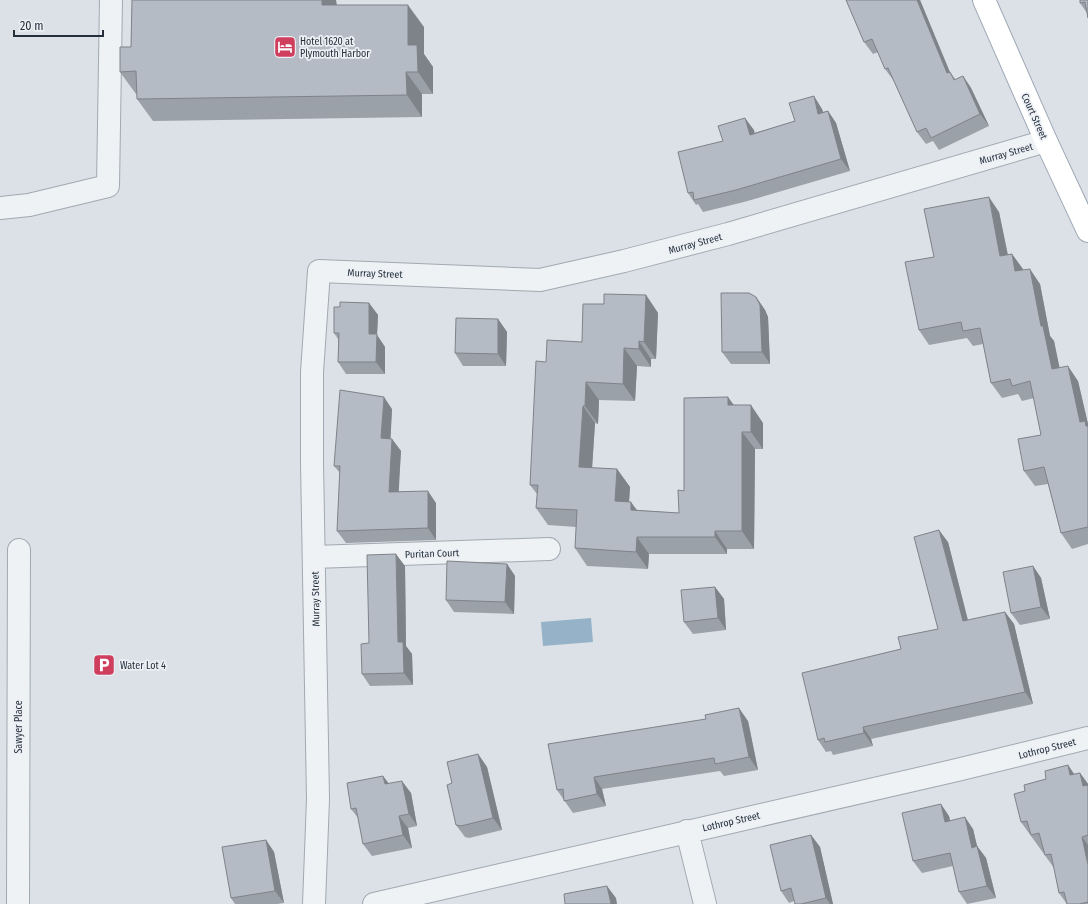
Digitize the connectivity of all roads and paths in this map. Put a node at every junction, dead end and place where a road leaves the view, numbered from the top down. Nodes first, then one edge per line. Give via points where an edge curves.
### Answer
1 (110, 0) edge
2 (984, 0) edge
3 (1046, 141) junction
4 (0, 208) edge
5 (1088, 231) edge
6 (549, 549) dead end
7 (19, 550) dead end
8 (314, 557) junction
9 (1088, 738) edge
10 (687, 831) junction
11 (18, 904) edge
12 (314, 904) edge
13 (374, 904) edge
14 (705, 904) edge

1 - 4 street via 108,186 29,205
2 - 3 main road, Court Street
3 - 5 main road, Court Street
3 - 8 street, Murray Street via 728,234 540,280 319,271 312,372
6 - 8 street, Puritan Court
7 - 11 street, Sawyer Place
8 - 12 street, Murray Street via 318,799
9 - 10 street, Lothrop Street
10 - 13 street, Lothrop Street
10 - 14 street

